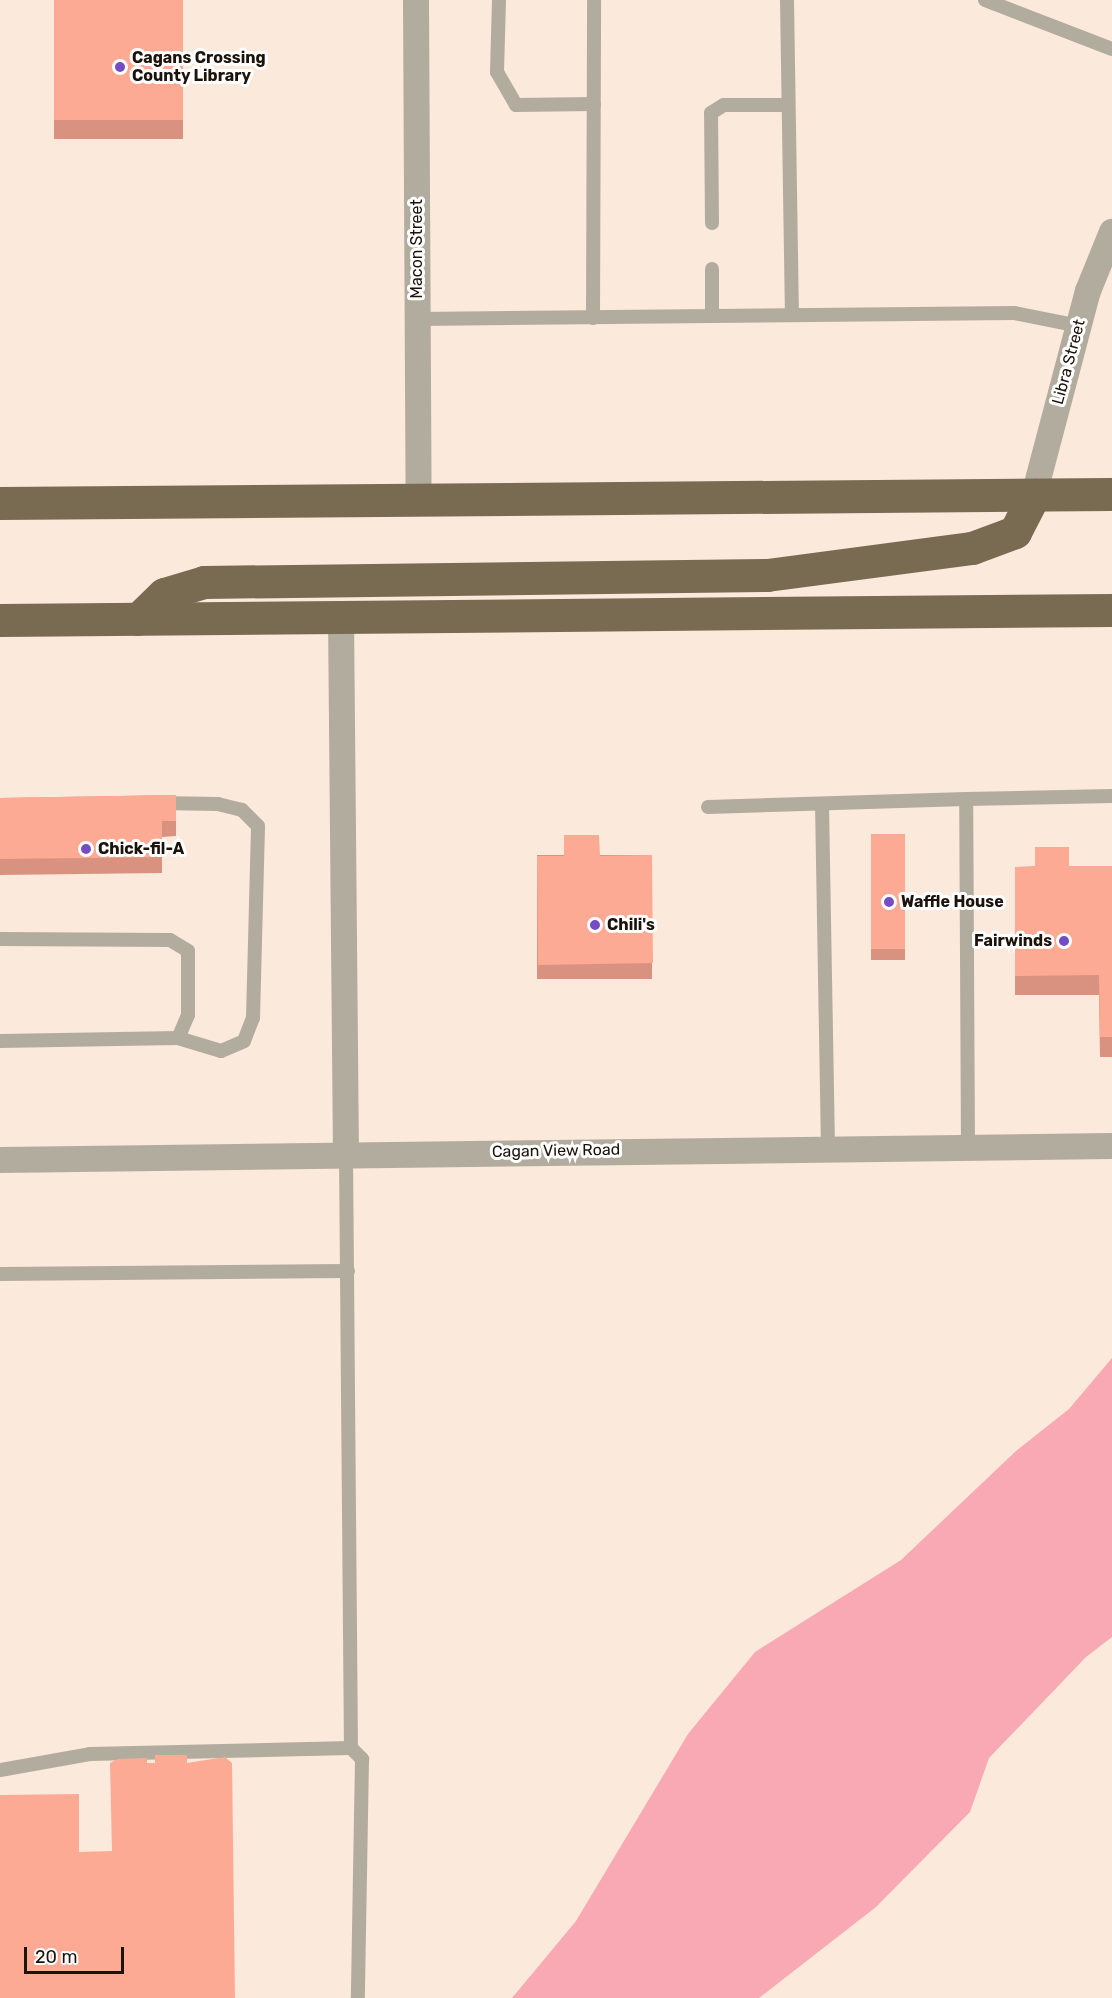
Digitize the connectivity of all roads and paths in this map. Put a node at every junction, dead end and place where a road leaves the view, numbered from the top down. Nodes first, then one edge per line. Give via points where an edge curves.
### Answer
1 (416, 0) edge
2 (499, 0) edge
3 (594, 0) edge
4 (787, 0) edge
5 (985, 0) edge
6 (1112, 49) edge
7 (594, 104) junction
8 (788, 105) junction
9 (712, 223) dead end
10 (1112, 232) edge
11 (712, 269) dead end
12 (792, 315) junction
13 (712, 316) junction
14 (593, 318) junction
15 (417, 319) junction
16 (1078, 326) junction
17 (1112, 494) edge
18 (1034, 495) junction
19 (419, 499) junction
20 (0, 503) edge
21 (1112, 610) edge
22 (341, 616) junction
23 (138, 619) junction
24 (0, 620) edge
25 (1112, 796) edge
26 (966, 800) junction
27 (149, 803) edge
28 (822, 804) junction
29 (708, 807) dead end
30 (0, 939) edge
31 (178, 1038) junction
32 (0, 1041) edge
33 (1112, 1146) edge
34 (968, 1148) junction
35 (828, 1149) junction
36 (346, 1154) junction
37 (0, 1160) edge
38 (348, 1271) junction
39 (0, 1274) edge
40 (351, 1748) junction
41 (0, 1770) edge
42 (358, 1998) edge

1 - 15 street, Macon Street
2 - 7 lane via 497,72 516,105
3 - 7 lane
4 - 8 lane
5 - 6 lane
7 - 14 lane
8 - 9 lane via 724,105 711,113
8 - 12 lane
10 - 16 street, Libra Street
11 - 13 lane
12 - 13 lane
12 - 16 lane via 1014,313
13 - 14 lane
14 - 15 lane
15 - 19 street, Macon Street
16 - 18 street, Libra Street
17 - 18 highway
18 - 19 highway
18 - 23 highway via 1016,532 962,550 766,575 204,582 164,594
19 - 20 highway
21 - 22 highway
22 - 23 highway
22 - 36 street
23 - 24 highway
25 - 26 lane
26 - 28 lane
26 - 34 lane
27 - 31 lane via 218,804 242,810 258,826 254,1018 244,1041 221,1051
28 - 29 lane
28 - 35 lane
30 - 31 lane via 170,940 188,951 188,1015
31 - 32 lane
33 - 34 street, Cagan View Road
34 - 35 street, Cagan View Road
35 - 36 street, Cagan View Road
36 - 37 street, Cagan View Road
36 - 38 lane
38 - 39 lane
38 - 40 lane
40 - 41 lane via 90,1754
40 - 42 lane via 362,1759

